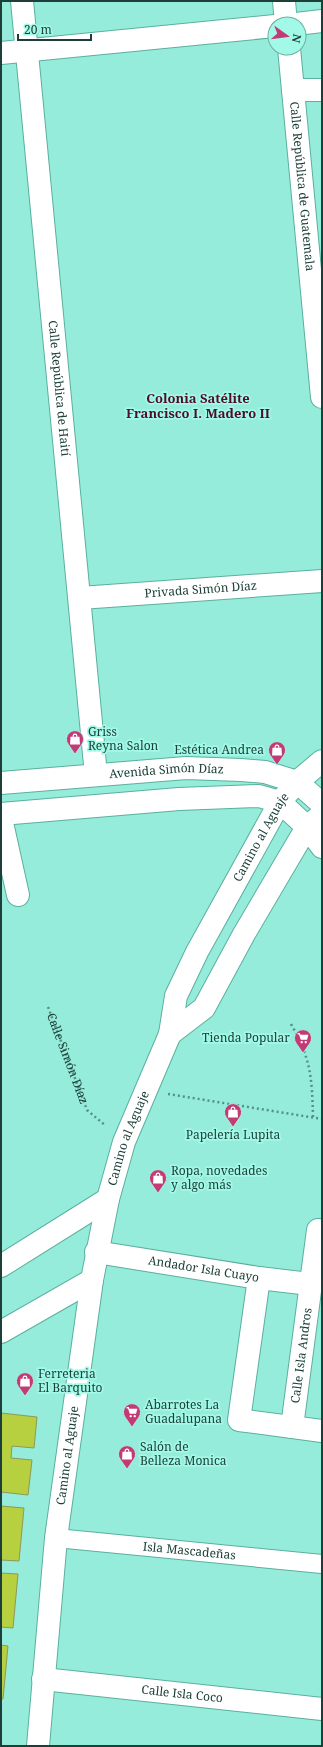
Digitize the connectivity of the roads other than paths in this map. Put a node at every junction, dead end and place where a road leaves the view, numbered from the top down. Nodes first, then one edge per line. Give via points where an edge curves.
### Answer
1 (22, 1) edge
2 (284, 1) edge
3 (285, 16) edge
4 (322, 22) edge
5 (307, 23) edge
6 (267, 27) edge
7 (27, 50) junction
8 (1, 53) edge
9 (289, 56) edge
10 (293, 90) junction
11 (322, 90) edge
12 (322, 397) edge
13 (322, 581) edge
14 (80, 598) junction
15 (322, 761) edge
16 (96, 775) junction
17 (297, 782) junction
18 (1, 783) edge
19 (280, 802) junction
20 (322, 804) edge
21 (1, 814) edge
22 (1, 818) edge
23 (315, 821) edge
24 (322, 847) edge
25 (18, 895) dead end
26 (170, 1034) junction
27 (108, 1199) junction
28 (318, 1230) dead end
29 (96, 1252) junction
30 (1, 1266) edge
31 (259, 1278) junction
32 (92, 1280) junction
33 (310, 1284) junction
34 (1, 1332) edge
35 (292, 1427) junction
36 (322, 1431) edge
37 (56, 1538) junction
38 (322, 1564) edge
39 (43, 1678) junction
40 (322, 1709) edge
41 (38, 1746) edge

1 - 7 street, Calle República de Haití
2 - 3 street
4 - 5 street
6 - 7 street
7 - 8 street
7 - 14 street, Calle República de Haití
9 - 10 street, Calle República de Guatemala
10 - 11 street
10 - 12 street, Calle República de Guatemala
13 - 14 street, Privada Simón Díaz
14 - 16 street, Calle República de Haití
15 - 17 street, Camino al Aguaje
16 - 17 street, Avenida Simón Díaz via 186,768 265,772
16 - 18 street, Avenida Simón Díaz
17 - 19 street, Camino al Aguaje
17 - 20 street, Avenida Simón Díaz
19 - 21 street via 260,796 238,796
19 - 23 street
19 - 26 street, Camino al Aguaje via 197,952 176,996
22 - 25 street
23 - 24 street
23 - 26 street, Camino al Aguaje via 244,934 204,1008
26 - 27 street, Camino al Aguaje via 124,1142
27 - 29 street, Camino al Aguaje
27 - 30 street
28 - 33 street, Calle Isla Andros
29 - 31 street, Andador Isla Cuayo
29 - 32 street, Camino al Aguaje
31 - 33 street, Andador Isla Cuayo
31 - 35 street via 239,1420
32 - 34 street
32 - 37 street, Camino al Aguaje
33 - 35 street, Calle Isla Andros
35 - 36 street
37 - 38 street, Isla Mascadeñas
37 - 39 street, Camino al Aguaje
39 - 40 street, Calle Isla Coco
39 - 41 street, Camino al Aguaje

